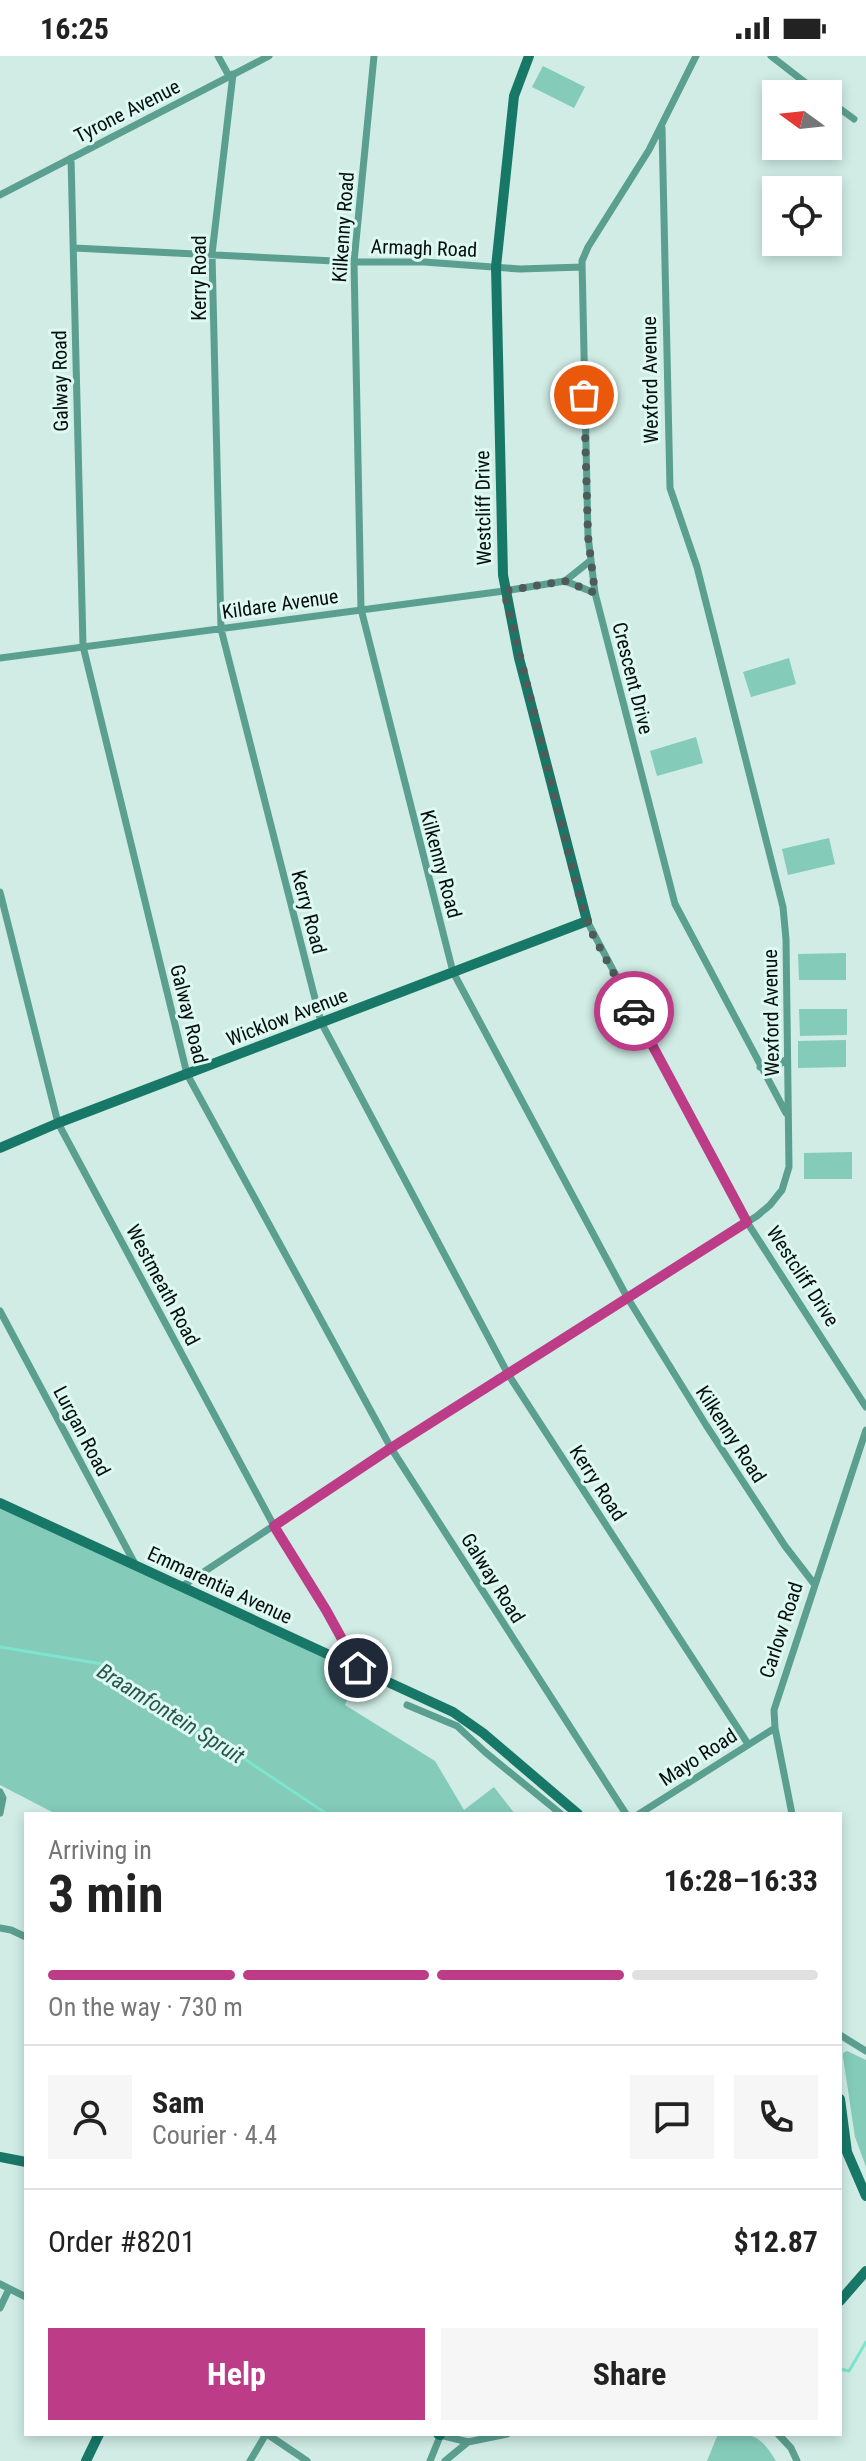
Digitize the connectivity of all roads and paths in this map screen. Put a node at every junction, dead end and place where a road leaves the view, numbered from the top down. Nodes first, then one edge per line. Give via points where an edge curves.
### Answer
1 (218, 56) edge
2 (269, 56) edge
3 (374, 56) edge
4 (529, 56) edge
5 (696, 56) edge
6 (771, 56) edge
7 (231, 75) junction
8 (802, 80) edge
9 (842, 110) edge
10 (854, 119) dead end
11 (662, 128) junction
12 (71, 158) junction
13 (0, 195) edge
14 (74, 248) junction
15 (212, 254) junction
16 (354, 262) junction
17 (496, 267) junction
18 (582, 267) junction
19 (590, 561) junction
20 (565, 581) junction
21 (504, 591) junction
22 (595, 593) junction
23 (361, 609) junction
24 (221, 629) junction
25 (83, 646) junction
26 (0, 658) edge
27 (0, 894) edge
28 (587, 921) junction
29 (453, 972) junction
30 (321, 1022) junction
31 (788, 1057) junction
32 (760, 1067) junction
33 (187, 1074) junction
34 (787, 1115) junction
35 (58, 1123) junction
36 (0, 1148) edge
37 (747, 1222) junction
38 (627, 1297) junction
39 (0, 1311) edge
40 (508, 1374) junction
41 (866, 1407) edge
42 (866, 1430) edge
43 (391, 1448) junction
44 (866, 1462) edge
45 (856, 1463) junction
46 (0, 1503) edge
47 (274, 1526) junction
48 (136, 1566) junction
49 (815, 1585) junction
50 (181, 1587) junction
51 (358, 1668) junction
52 (407, 1705) dead end
53 (775, 1728) junction
54 (748, 1744) junction
55 (1, 1795) edge
56 (559, 1812) edge
57 (576, 1812) edge
58 (625, 1812) edge
59 (642, 1812) edge
60 (792, 1812) edge
61 (0, 1813) edge
62 (0, 1928) edge
63 (24, 1936) edge
64 (842, 2036) edge
65 (866, 2051) edge
66 (842, 2114) edge
67 (0, 2157) edge
68 (24, 2162) edge
69 (866, 2196) edge
70 (866, 2271) edge
71 (0, 2284) edge
72 (9, 2289) junction
73 (24, 2296) edge
74 (842, 2299) edge
75 (0, 2308) edge
76 (98, 2436) edge
77 (265, 2436) edge
78 (269, 2436) edge
79 (439, 2436) edge
80 (447, 2436) edge
81 (497, 2436) edge
82 (780, 2436) edge
83 (468, 2442) junction
84 (86, 2461) edge
85 (250, 2461) edge
86 (307, 2461) edge
87 (430, 2461) edge
88 (445, 2461) edge
89 (797, 2461) edge

1 - 7 street
2 - 7 street, Tyrone Avenue
3 - 16 street, Kilkenny Road
4 - 17 street, Westcliff Drive via 514,96
5 - 11 street, Crescent Drive
6 - 8 street
7 - 12 street, Tyrone Avenue
7 - 15 street, Kerry Road
9 - 10 street
11 - 18 street, Crescent Drive via 586,252
11 - 31 street, Wexford Avenue via 670,488 697,567 783,907
12 - 13 street, Tyrone Avenue
12 - 14 street, Galway Road
14 - 15 street, Armagh Road
14 - 25 street, Galway Road
15 - 16 street, Armagh Road
15 - 24 street, Kerry Road
16 - 17 street, Armagh Road
16 - 23 street, Kilkenny Road
17 - 18 street, Armagh Road
17 - 21 street, Westcliff Drive
18 - 19 street, Crescent Drive
19 - 20 street, Kildare Avenue
19 - 22 street, Crescent Drive
20 - 21 street, Kildare Avenue
20 - 22 street
21 - 23 street, Kildare Avenue
21 - 28 street, Westcliff Drive
22 - 32 street, Crescent Drive via 671,892
23 - 24 street, Kildare Avenue
23 - 29 street, Kilkenny Road
24 - 25 street, Kildare Avenue
24 - 30 street, Kerry Road
25 - 26 street, Kildare Avenue
25 - 33 street, Galway Road
27 - 35 street, Westmeath Road
28 - 29 street, Wicklow Avenue
28 - 37 street, Westcliff Drive
29 - 30 street, Wicklow Avenue
29 - 38 street, Kilkenny Road
30 - 33 street, Wicklow Avenue
30 - 40 street, Kerry Road
31 - 32 street via 779,1066
31 - 34 street, Wexford Avenue
32 - 34 street, Crescent Drive
33 - 35 street, Wicklow Avenue
33 - 43 street, Galway Road
34 - 37 street, Wexford Avenue via 790,1155 785,1185
35 - 36 street, Wicklow Avenue
35 - 47 street, Westmeath Road
37 - 38 street, Wexford Avenue
37 - 41 street, Westcliff Drive
38 - 40 street, Wexford Avenue
38 - 49 street, Kilkenny Road
39 - 48 street, Lurgan Road
40 - 43 street, Wexford Avenue
40 - 54 street, Kerry Road
42 - 45 street, Carlow Road
43 - 47 street, Wexford Avenue
43 - 58 street, Galway Road
44 - 45 street
45 - 49 street, Carlow Road
46 - 48 street, Emmarentia Avenue
47 - 50 street, Wexford Avenue
47 - 51 street, Westmeath Road
48 - 50 street, Emmarentia Avenue
49 - 53 street, Carlow Road via 777,1698
50 - 51 street, Emmarentia Avenue
51 - 57 street, Emmarentia Avenue via 466,1720
52 - 56 street via 457,1726
53 - 54 street, Mayo Road
53 - 60 street, Carlow Road
54 - 59 street, Mayo Road
55 - 61 street
62 - 63 street
64 - 65 street
66 - 69 street via 847,2152
67 - 68 street
70 - 74 street
71 - 72 street
72 - 73 street
72 - 75 street
76 - 84 street
77 - 85 street
78 - 86 street
79 - 87 street
80 - 83 street
81 - 83 street
82 - 89 street
83 - 88 street

